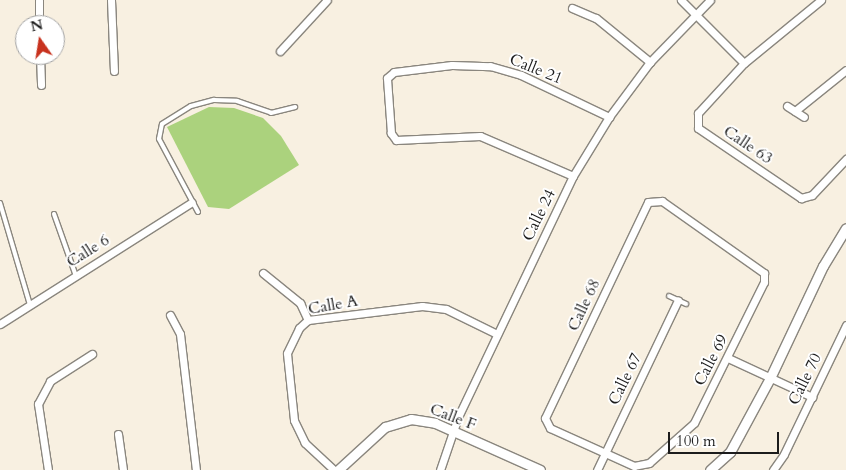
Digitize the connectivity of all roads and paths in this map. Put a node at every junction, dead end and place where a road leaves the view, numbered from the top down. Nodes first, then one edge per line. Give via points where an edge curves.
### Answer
1 (39, 0) edge
2 (111, 0) edge
3 (327, 0) edge
4 (681, 0) edge
5 (710, 0) edge
6 (820, 0) edge
7 (572, 8) dead end
8 (694, 14) junction
9 (40, 15) edge
10 (280, 51) dead end
11 (650, 62) junction
12 (744, 63) junction
13 (40, 65) edge
14 (846, 70) edge
15 (114, 71) dead end
16 (41, 85) dead end
17 (786, 106) dead end
18 (295, 107) dead end
19 (794, 111) junction
20 (609, 117) junction
21 (804, 117) dead end
22 (846, 159) edge
23 (573, 176) junction
24 (192, 202) junction
25 (0, 203) edge
26 (198, 212) dead end
27 (54, 214) dead end
28 (846, 228) edge
29 (708, 233) joint
30 (263, 272) dead end
31 (76, 276) junction
32 (669, 296) dead end
33 (678, 300) junction
34 (686, 304) dead end
35 (30, 305) junction
36 (170, 315) dead end
37 (308, 320) junction
38 (0, 324) edge
39 (846, 325) edge
40 (497, 334) junction
41 (92, 354) dead end
42 (728, 358) junction
43 (770, 378) junction
44 (812, 397) junction
45 (452, 430) junction
46 (118, 434) dead end
47 (605, 453) junction
48 (48, 470) edge
49 (123, 470) edge
50 (196, 470) edge
51 (334, 470) edge
52 (338, 470) edge
53 (440, 470) edge
54 (540, 470) edge
55 (597, 470) edge
56 (710, 470) edge
57 (773, 470) edge

1 - 9 street
2 - 15 street
3 - 10 street
4 - 8 street
5 - 8 street, Calle 24
6 - 12 street
7 - 11 street via 596,18
8 - 11 street, Calle 24
8 - 12 street
11 - 20 street, Calle 24
12 - 22 street, Calle 63 via 698,114 698,128 801,198 812,195
13 - 16 street
14 - 19 street
17 - 19 street
18 - 24 lane via 271,113 237,101 214,100 191,106 162,124 159,139
19 - 21 street
20 - 23 street, Calle 24
20 - 23 street, Calle 21 via 521,75 490,66 394,72 387,78 391,133 396,140 480,136
23 - 40 street, Calle 24
24 - 26 lane
24 - 31 street, Calle 6
25 - 35 lane
27 - 31 lane
28 - 43 street via 823,266
29 - 42 street, Calle 69 via 764,273 764,282
29 - 47 street, Calle 68 via 662,202 648,202 545,418 550,428
30 - 37 street via 300,303
31 - 35 street, Calle 6
32 - 33 lane
33 - 34 lane
33 - 47 street, Calle 67
35 - 38 street, Calle 6
36 - 50 street via 180,334
37 - 40 street, Calle A via 422,306 446,309
37 - 51 street, Calle A via 298,328 287,353 294,420 305,443
39 - 44 street, Calle 70
40 - 45 street, Calle 24
41 - 48 street via 50,381 38,404
42 - 43 street
42 - 47 street, Calle 69 via 694,423 649,463 634,466
43 - 44 street
43 - 56 street via 730,452
44 - 57 street, Calle 70
45 - 52 street, Calle F via 423,420 398,422 386,427
45 - 53 street, Calle 24
45 - 54 street, Calle F
46 - 49 street
47 - 55 street, Calle 67

